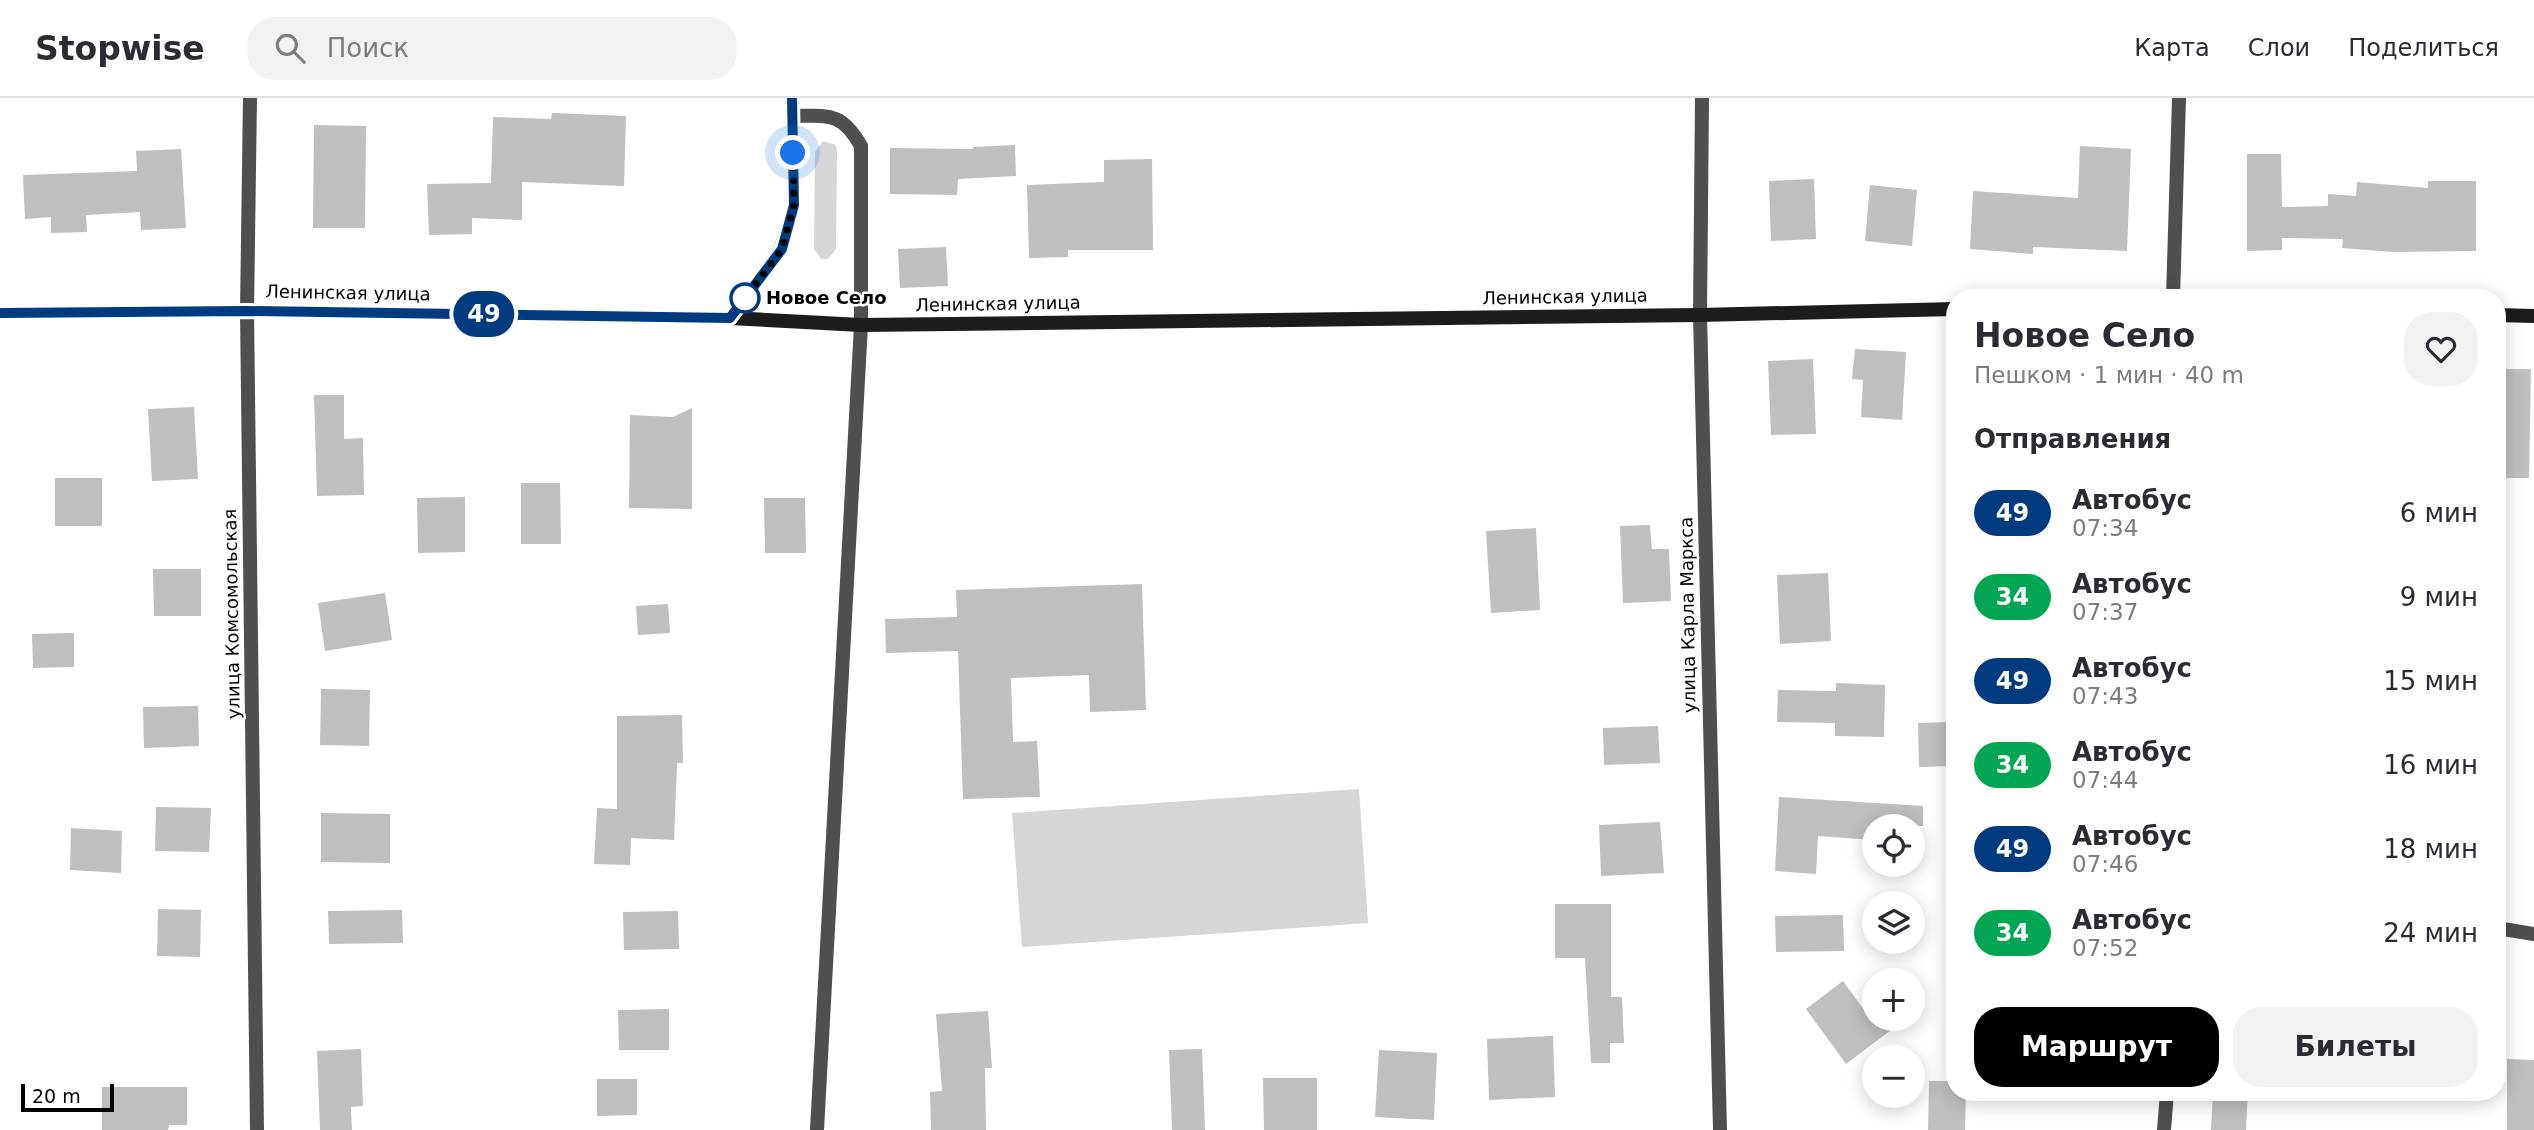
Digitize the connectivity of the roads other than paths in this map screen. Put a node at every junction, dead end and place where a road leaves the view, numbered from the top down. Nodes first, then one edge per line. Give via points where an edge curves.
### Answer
1 (250, 98) edge
2 (792, 98) edge
3 (1702, 98) edge
4 (2179, 98) edge
5 (792, 116) junction
6 (2173, 289) edge
7 (1946, 309) edge
8 (247, 311) junction
9 (0, 313) edge
10 (2506, 314) edge
11 (1700, 315) junction
12 (2534, 316) edge
13 (730, 318) junction
14 (860, 325) junction
15 (2506, 929) edge
16 (2534, 934) edge
17 (2167, 1101) edge
18 (257, 1130) edge
19 (817, 1130) edge
20 (1720, 1130) edge
21 (2165, 1130) edge

1 - 8 street, улица Комсомольская
2 - 5 street
3 - 11 street, улица Карла Маркса
4 - 6 street
5 - 13 street via 794,205 782,249
5 - 14 street via 833,116 849,126 861,146
7 - 11 street, Ленинская улица
8 - 9 street, Ленинская улица
8 - 13 street, Ленинская улица
8 - 18 street, улица Комсомольская
10 - 12 street
11 - 14 street, Ленинская улица
11 - 20 street, улица Карла Маркса
13 - 14 street, Ленинская улица
14 - 19 street
15 - 16 street
17 - 21 street

